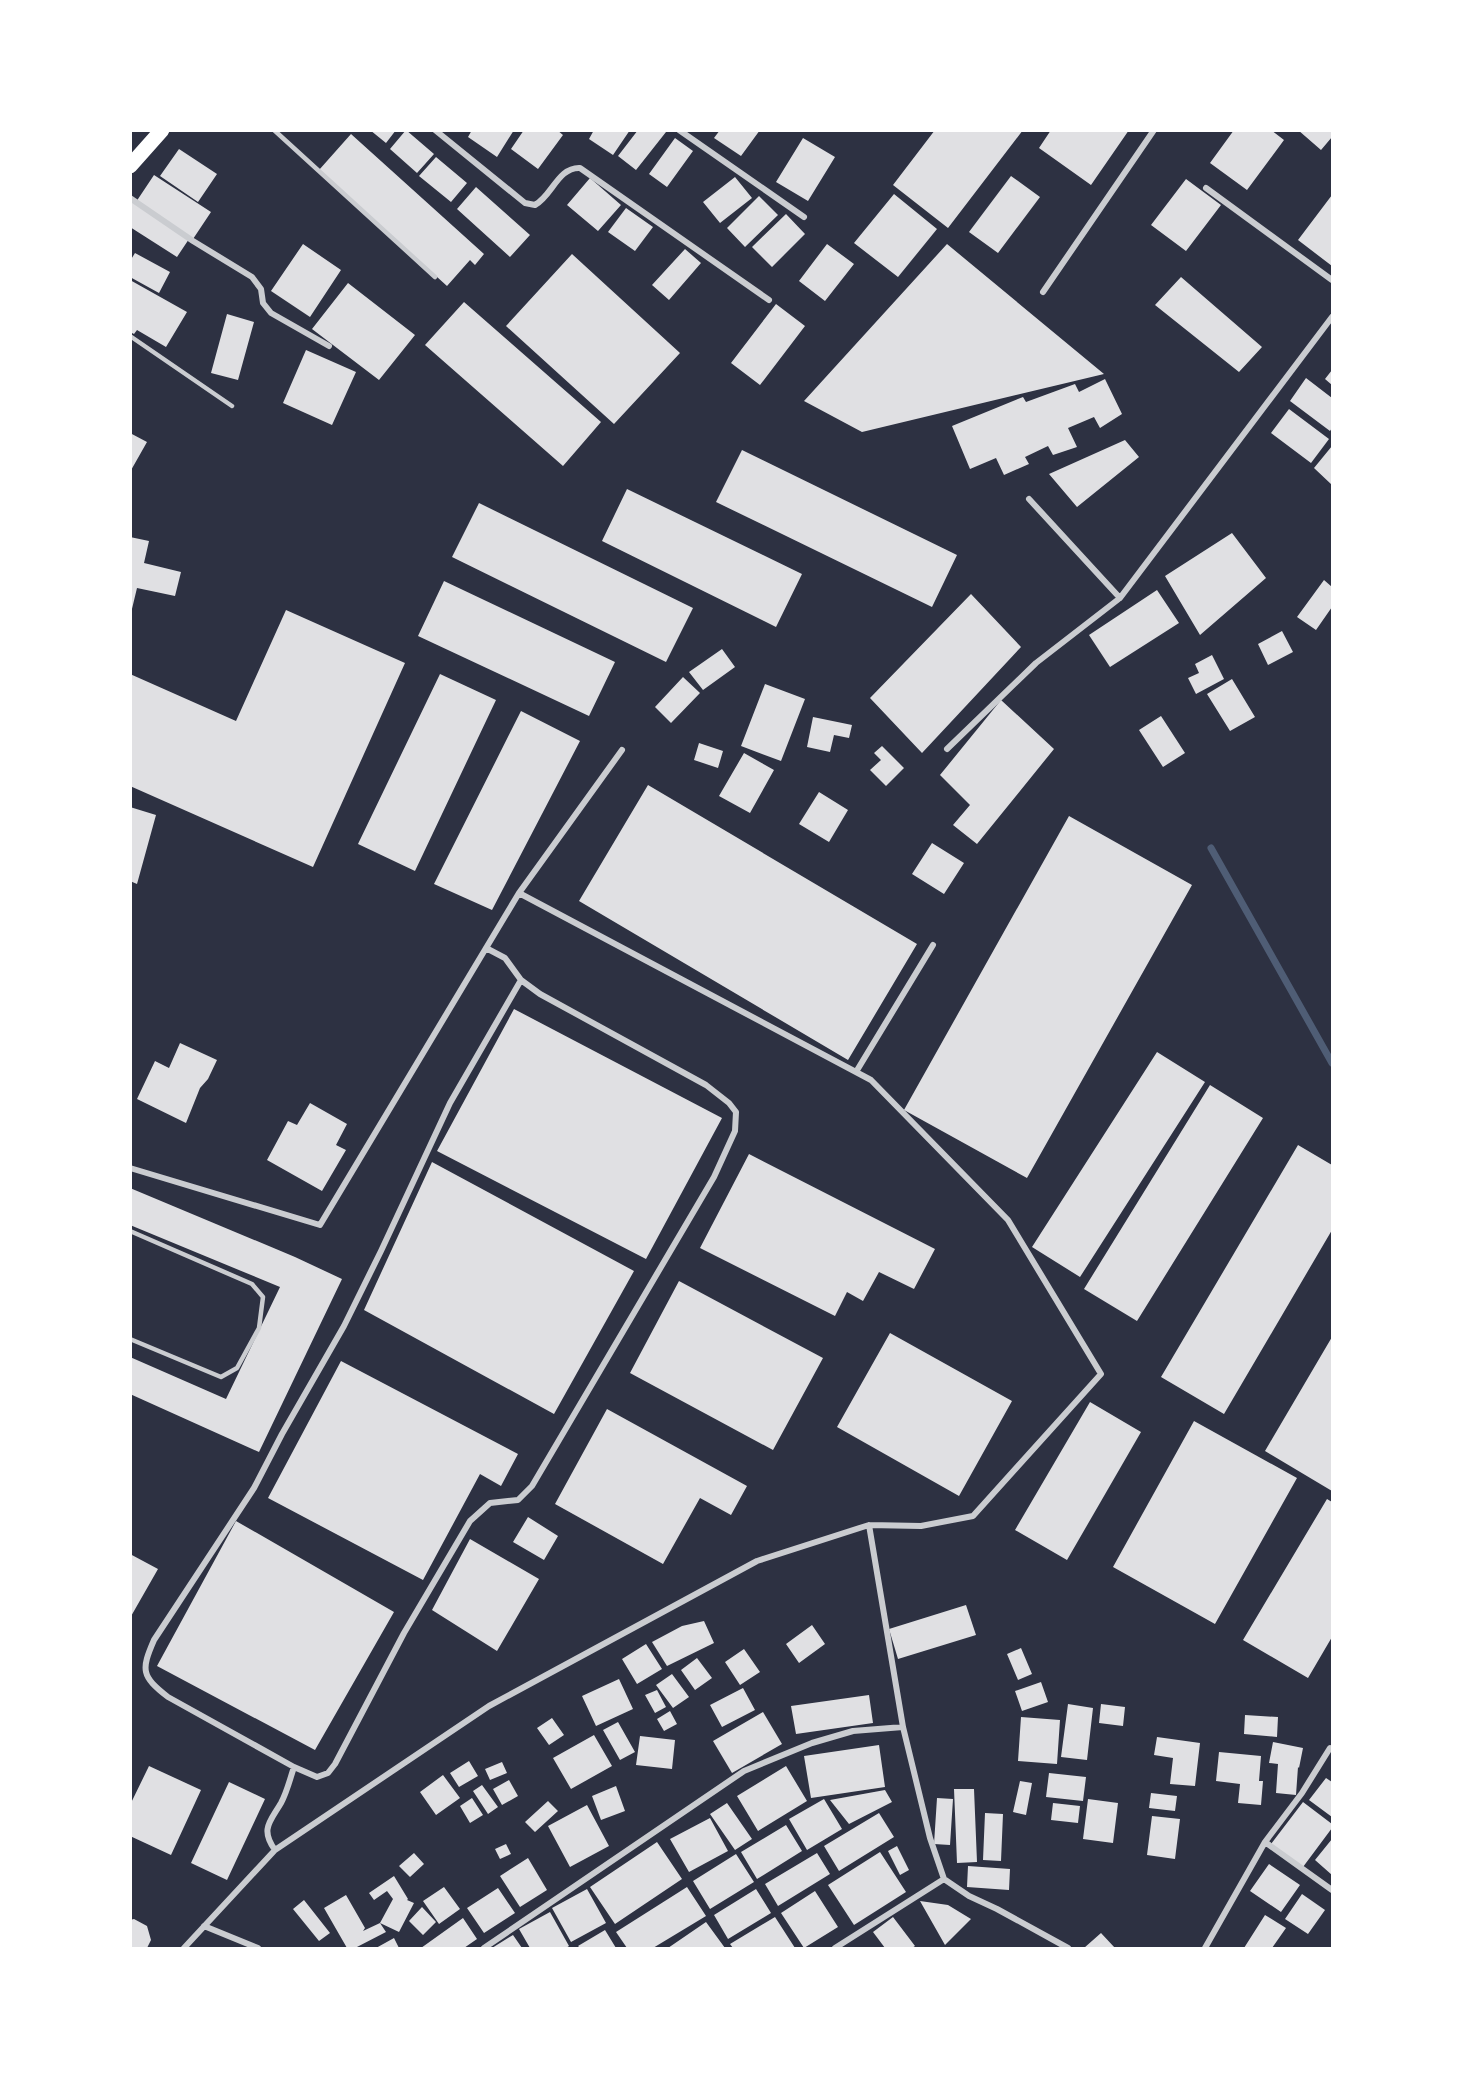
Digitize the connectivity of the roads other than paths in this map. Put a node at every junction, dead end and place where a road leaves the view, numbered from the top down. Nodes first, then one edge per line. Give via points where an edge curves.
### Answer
1 (162, 130) edge
2 (274, 130) edge
3 (435, 130) edge
4 (679, 130) edge
5 (1154, 130) edge
6 (130, 166) edge
7 (1206, 188) dead end
8 (130, 198) edge
9 (804, 217) dead end
10 (435, 277) dead end
11 (1332, 280) edge
12 (1042, 292) dead end
13 (769, 300) dead end
14 (1332, 317) edge
15 (130, 336) edge
16 (329, 346) dead end
17 (232, 406) dead end
18 (1029, 499) dead end
19 (1120, 598) junction
20 (947, 749) dead end
21 (622, 750) dead end
22 (519, 893) junction
23 (933, 945) dead end
24 (486, 948) junction
25 (520, 980) junction
26 (856, 1072) junction
27 (130, 1168) edge
28 (130, 1231) edge
29 (130, 1339) edge
30 (869, 1525) junction
31 (903, 1727) junction
32 (1332, 1749) edge
33 (294, 1767) junction
34 (1265, 1842) junction
35 (275, 1850) junction
36 (944, 1879) junction
37 (1332, 1890) edge
38 (204, 1926) junction
39 (184, 1948) edge
40 (258, 1948) edge
41 (484, 1948) edge
42 (835, 1948) edge
43 (1068, 1948) edge
44 (1204, 1948) edge

1 - 6 main road
2 - 10 lane
3 - 13 street via 525,203 542,202 566,171 580,168
4 - 9 street
5 - 12 street
7 - 11 street
8 - 16 street via 252,278 271,313
14 - 19 street
15 - 17 lane
18 - 19 street
19 - 20 street via 1036,663
21 - 22 street
22 - 24 street
22 - 26 street
23 - 26 street
24 - 25 street via 506,958
24 - 27 street via 320,1225
25 - 33 street via 450,1103 344,1326 254,1488 154,1640 145,1661 152,1684 168,1697
25 - 33 street via 706,1085 736,1112 735,1131 714,1177 532,1486 518,1500 490,1503 470,1521 328,1773 317,1777
26 - 30 street via 870,1080 1008,1220 1101,1374 973,1516 921,1526
28 - 29 lane via 252,1284 263,1297 259,1328 237,1368 221,1377
30 - 31 street
30 - 35 street via 757,1562 489,1706
31 - 36 street
31 - 41 street via 853,1731 744,1771
32 - 34 street
33 - 35 street via 267,1831
34 - 37 street
34 - 44 street
35 - 38 street
36 - 42 street
36 - 43 street
38 - 39 street
38 - 40 street

